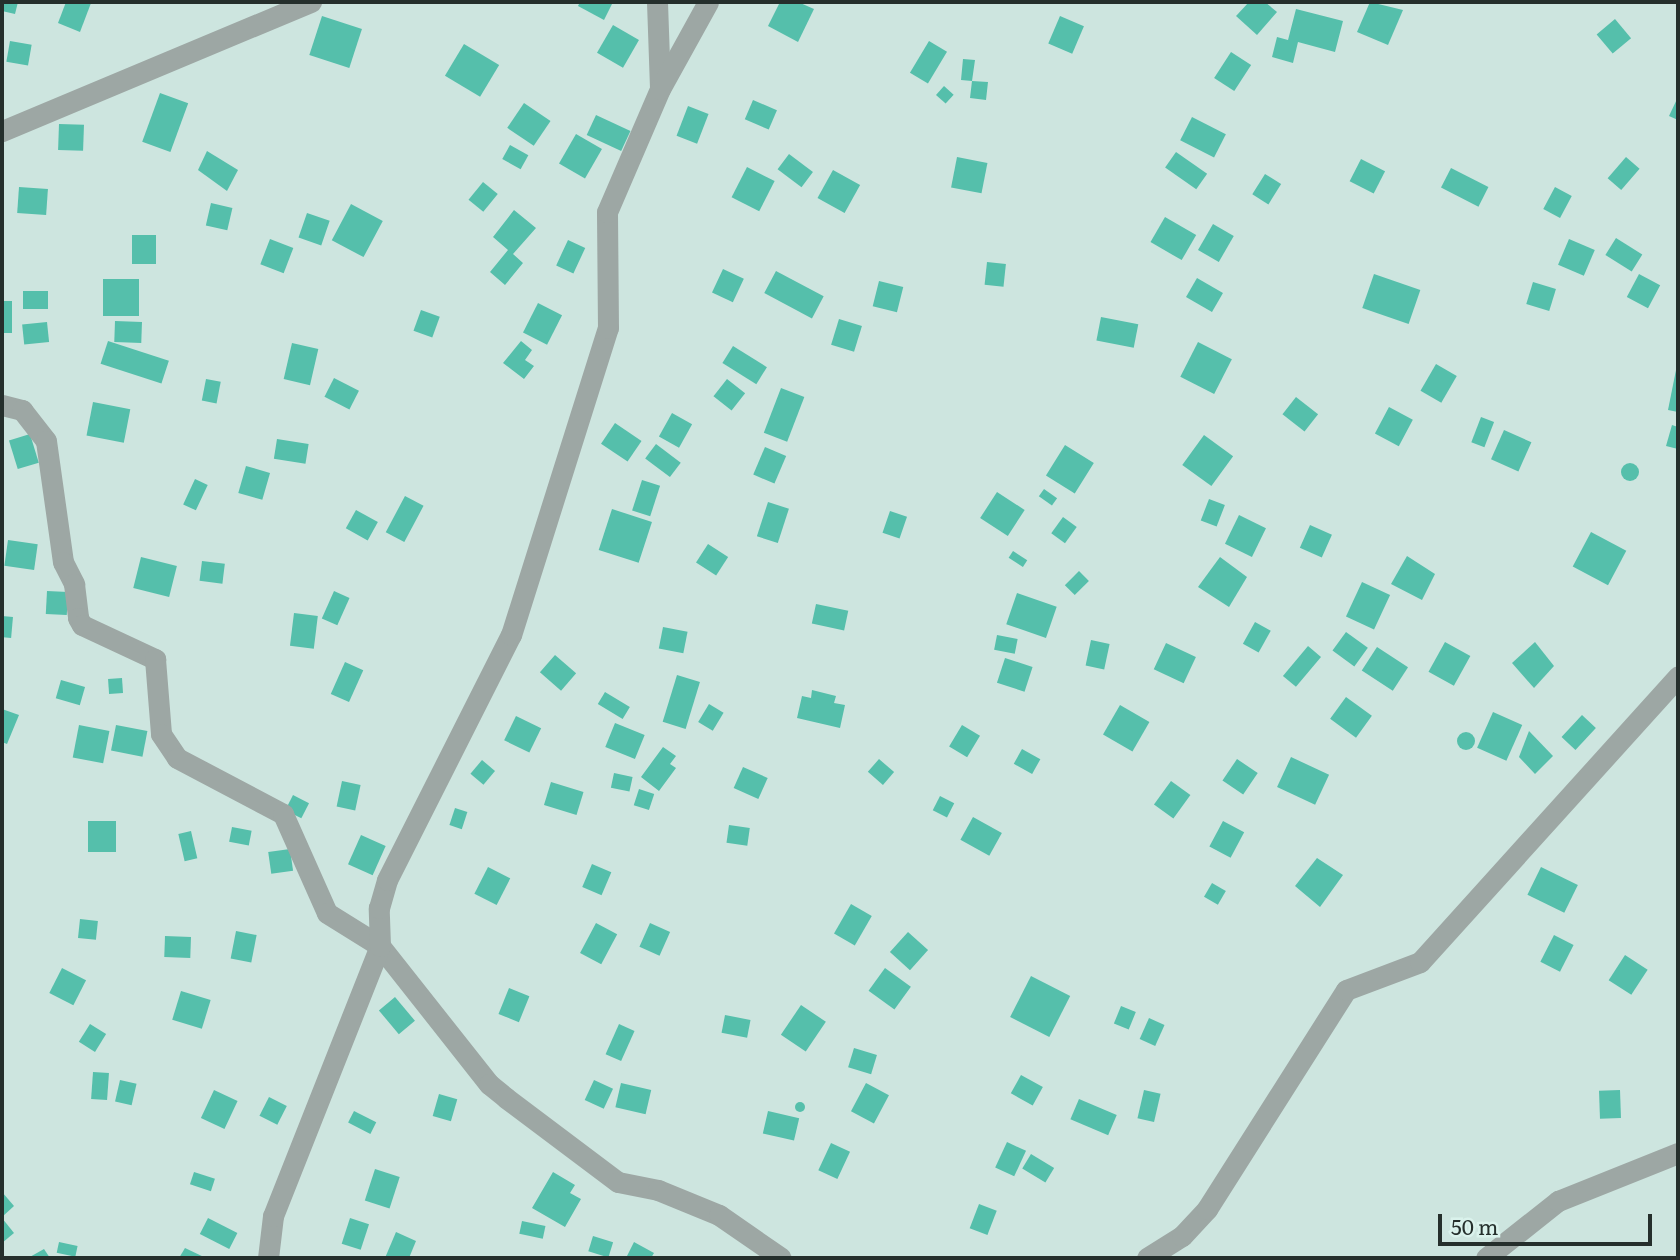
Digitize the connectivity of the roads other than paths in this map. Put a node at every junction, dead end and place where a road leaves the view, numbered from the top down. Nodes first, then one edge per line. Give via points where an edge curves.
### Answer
1 (311, 2) edge
2 (657, 2) edge
3 (708, 2) edge
4 (660, 89) junction
5 (2, 131) edge
6 (2, 405) edge
7 (1678, 676) edge
8 (380, 946) junction
9 (1678, 1153) edge
10 (268, 1258) edge
11 (781, 1258) edge
12 (1147, 1258) edge
13 (1486, 1258) edge

1 - 5 street
2 - 4 street
3 - 4 street
4 - 8 street via 607,212 608,328 511,635 387,880 379,908
6 - 8 street via 22,410 46,440 63,562 74,584 82,625 155,659 167,746 189,767 283,814 327,913
7 - 12 street via 1420,962 1346,990 1208,1209 1182,1236
8 - 10 street via 273,1216
8 - 11 street via 489,1084 506,1098 618,1182 658,1190 719,1215
9 - 13 street via 1558,1201

